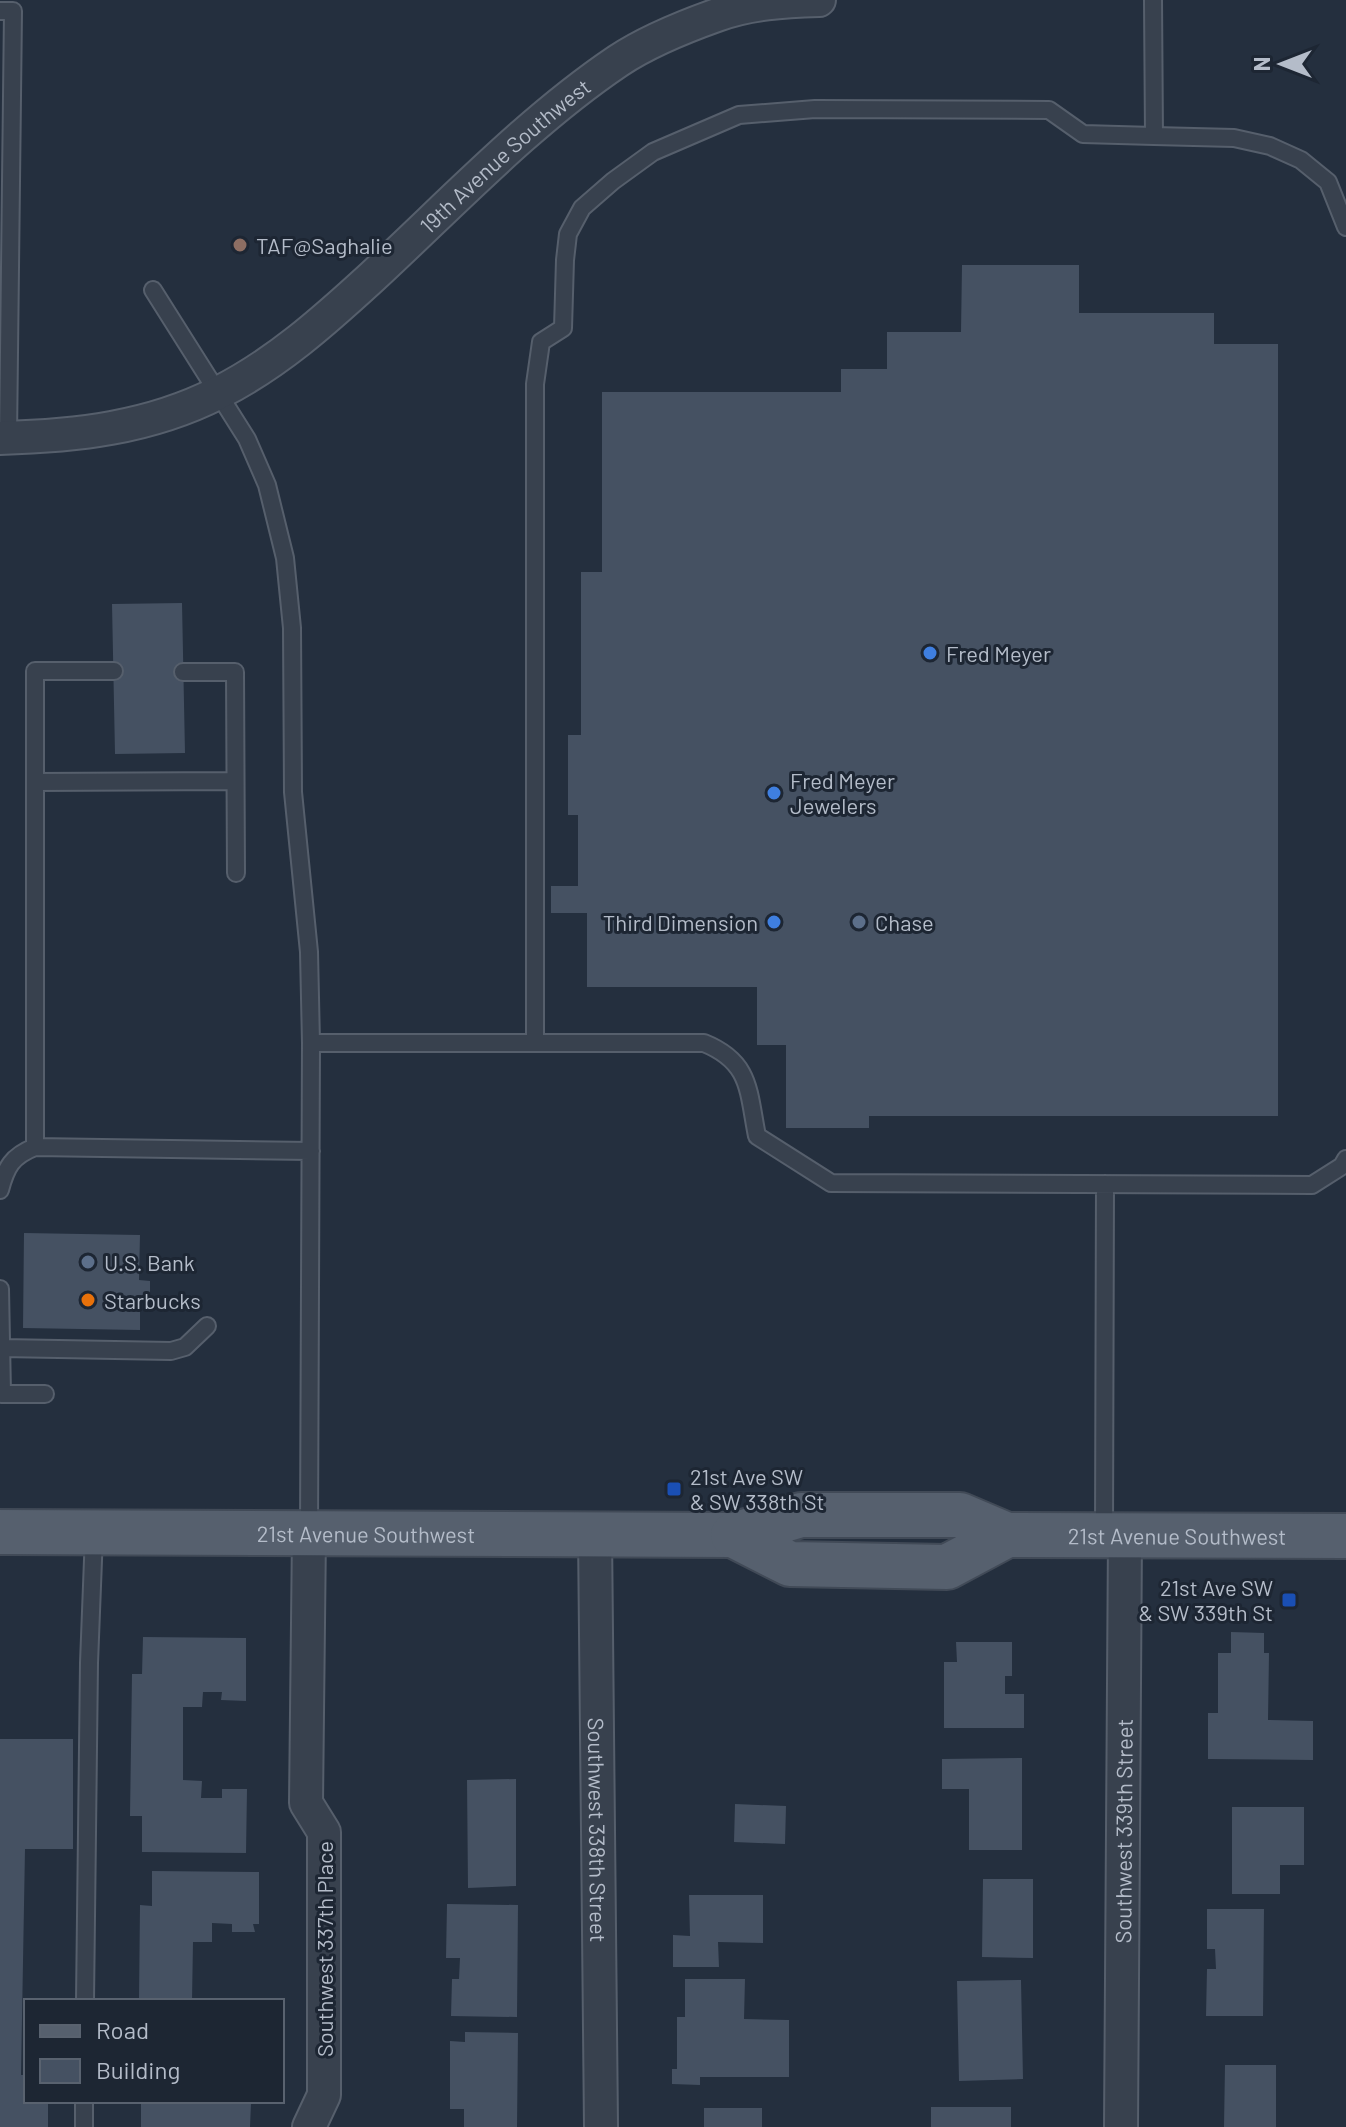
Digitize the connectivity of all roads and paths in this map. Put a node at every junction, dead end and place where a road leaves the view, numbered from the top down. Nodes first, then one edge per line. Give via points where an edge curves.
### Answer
1 (819, 0) edge
2 (1153, 0) edge
3 (0, 11) edge
4 (1154, 136) junction
5 (1346, 227) edge
6 (5, 246) edge
7 (153, 290) dead end
8 (4, 348) edge
9 (217, 394) junction
10 (4, 438) edge
11 (114, 671) dead end
12 (183, 672) dead end
13 (235, 781) junction
14 (35, 782) junction
15 (236, 873) dead end
16 (311, 1043) junction
17 (535, 1043) junction
18 (35, 1147) junction
19 (311, 1151) junction
20 (1346, 1159) edge
21 (1105, 1184) junction
22 (0, 1190) edge
23 (0, 1289) edge
24 (207, 1326) dead end
25 (2, 1348) edge
26 (45, 1394) dead end
27 (0, 1532) edge
28 (94, 1532) junction
29 (309, 1533) junction
30 (595, 1534) junction
31 (1115, 1536) junction
32 (1346, 1536) edge
33 (85, 1999) edge
34 (84, 2103) edge
35 (84, 2127) edge
36 (309, 2127) edge
37 (601, 2127) edge
38 (1121, 2127) edge

1 - 9 street, 19th Avenue Southwest via 779,1 719,14 620,59 561,104 315,329
2 - 4 lane
3 - 6 lane via 13,11
4 - 5 lane via 1234,138 1301,160 1328,182
4 - 17 lane via 1083,134 1049,110 815,109 739,115 653,152 582,208 568,234 563,328 541,342 535,384
6 - 8 lane
7 - 9 lane
8 - 10 lane
9 - 10 street, 19th Avenue Southwest via 137,425
9 - 16 lane via 262,470 285,558 292,628 293,792 309,952
11 - 14 lane via 35,671
12 - 13 lane via 235,672
13 - 14 lane
13 - 15 lane
14 - 18 lane
16 - 17 lane
16 - 19 lane
17 - 21 lane via 704,1043 719,1050 731,1057 746,1085 757,1136 831,1183
18 - 19 lane
18 - 22 lane via 19,1153 6,1167
19 - 29 lane
20 - 21 lane via 1312,1185
21 - 31 lane
23 - 25 lane
24 - 25 lane via 185,1347 171,1351
25 - 26 lane via 2,1394
27 - 28 main road, 21st Avenue Southwest
28 - 29 main road, 21st Avenue Southwest
28 - 33 lane
29 - 30 main road, 21st Avenue Southwest
29 - 36 street, Southwest 337th Place via 306,1803 324,1832 324,2095
30 - 31 main road, 21st Avenue Southwest via 733,1535 801,1515 960,1515 1007,1535
30 - 37 street, Southwest 338th Street
31 - 32 main road, 21st Avenue Southwest
31 - 38 street, Southwest 339th Street
34 - 35 lane

